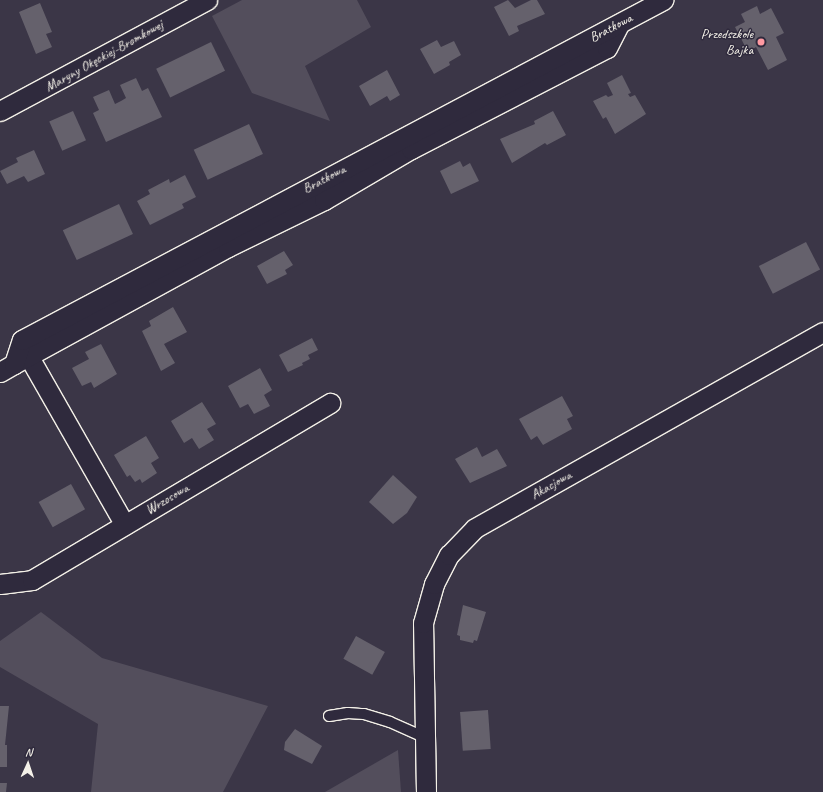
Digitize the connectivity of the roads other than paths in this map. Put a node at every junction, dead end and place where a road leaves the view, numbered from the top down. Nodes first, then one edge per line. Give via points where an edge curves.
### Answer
1 (206, 0) edge
2 (664, 0) edge
3 (0, 111) edge
4 (823, 332) edge
5 (14, 364) edge
6 (330, 403) dead end
7 (125, 525) junction
8 (0, 584) edge
9 (329, 716) dead end
10 (423, 737) junction
11 (426, 792) edge

1 - 3 street, Maryny Okęckiej-Bromkowej
2 - 5 street, Bratkowa via 619,24 608,48 411,149 324,200 228,247
4 - 10 street, Akacjowa via 475,528 449,555 434,584 422,623
5 - 7 street
6 - 7 street, Wrzosowa
7 - 8 street, Wrzosowa via 32,580
9 - 10 lane via 364,714
10 - 11 street, Akacjowa

